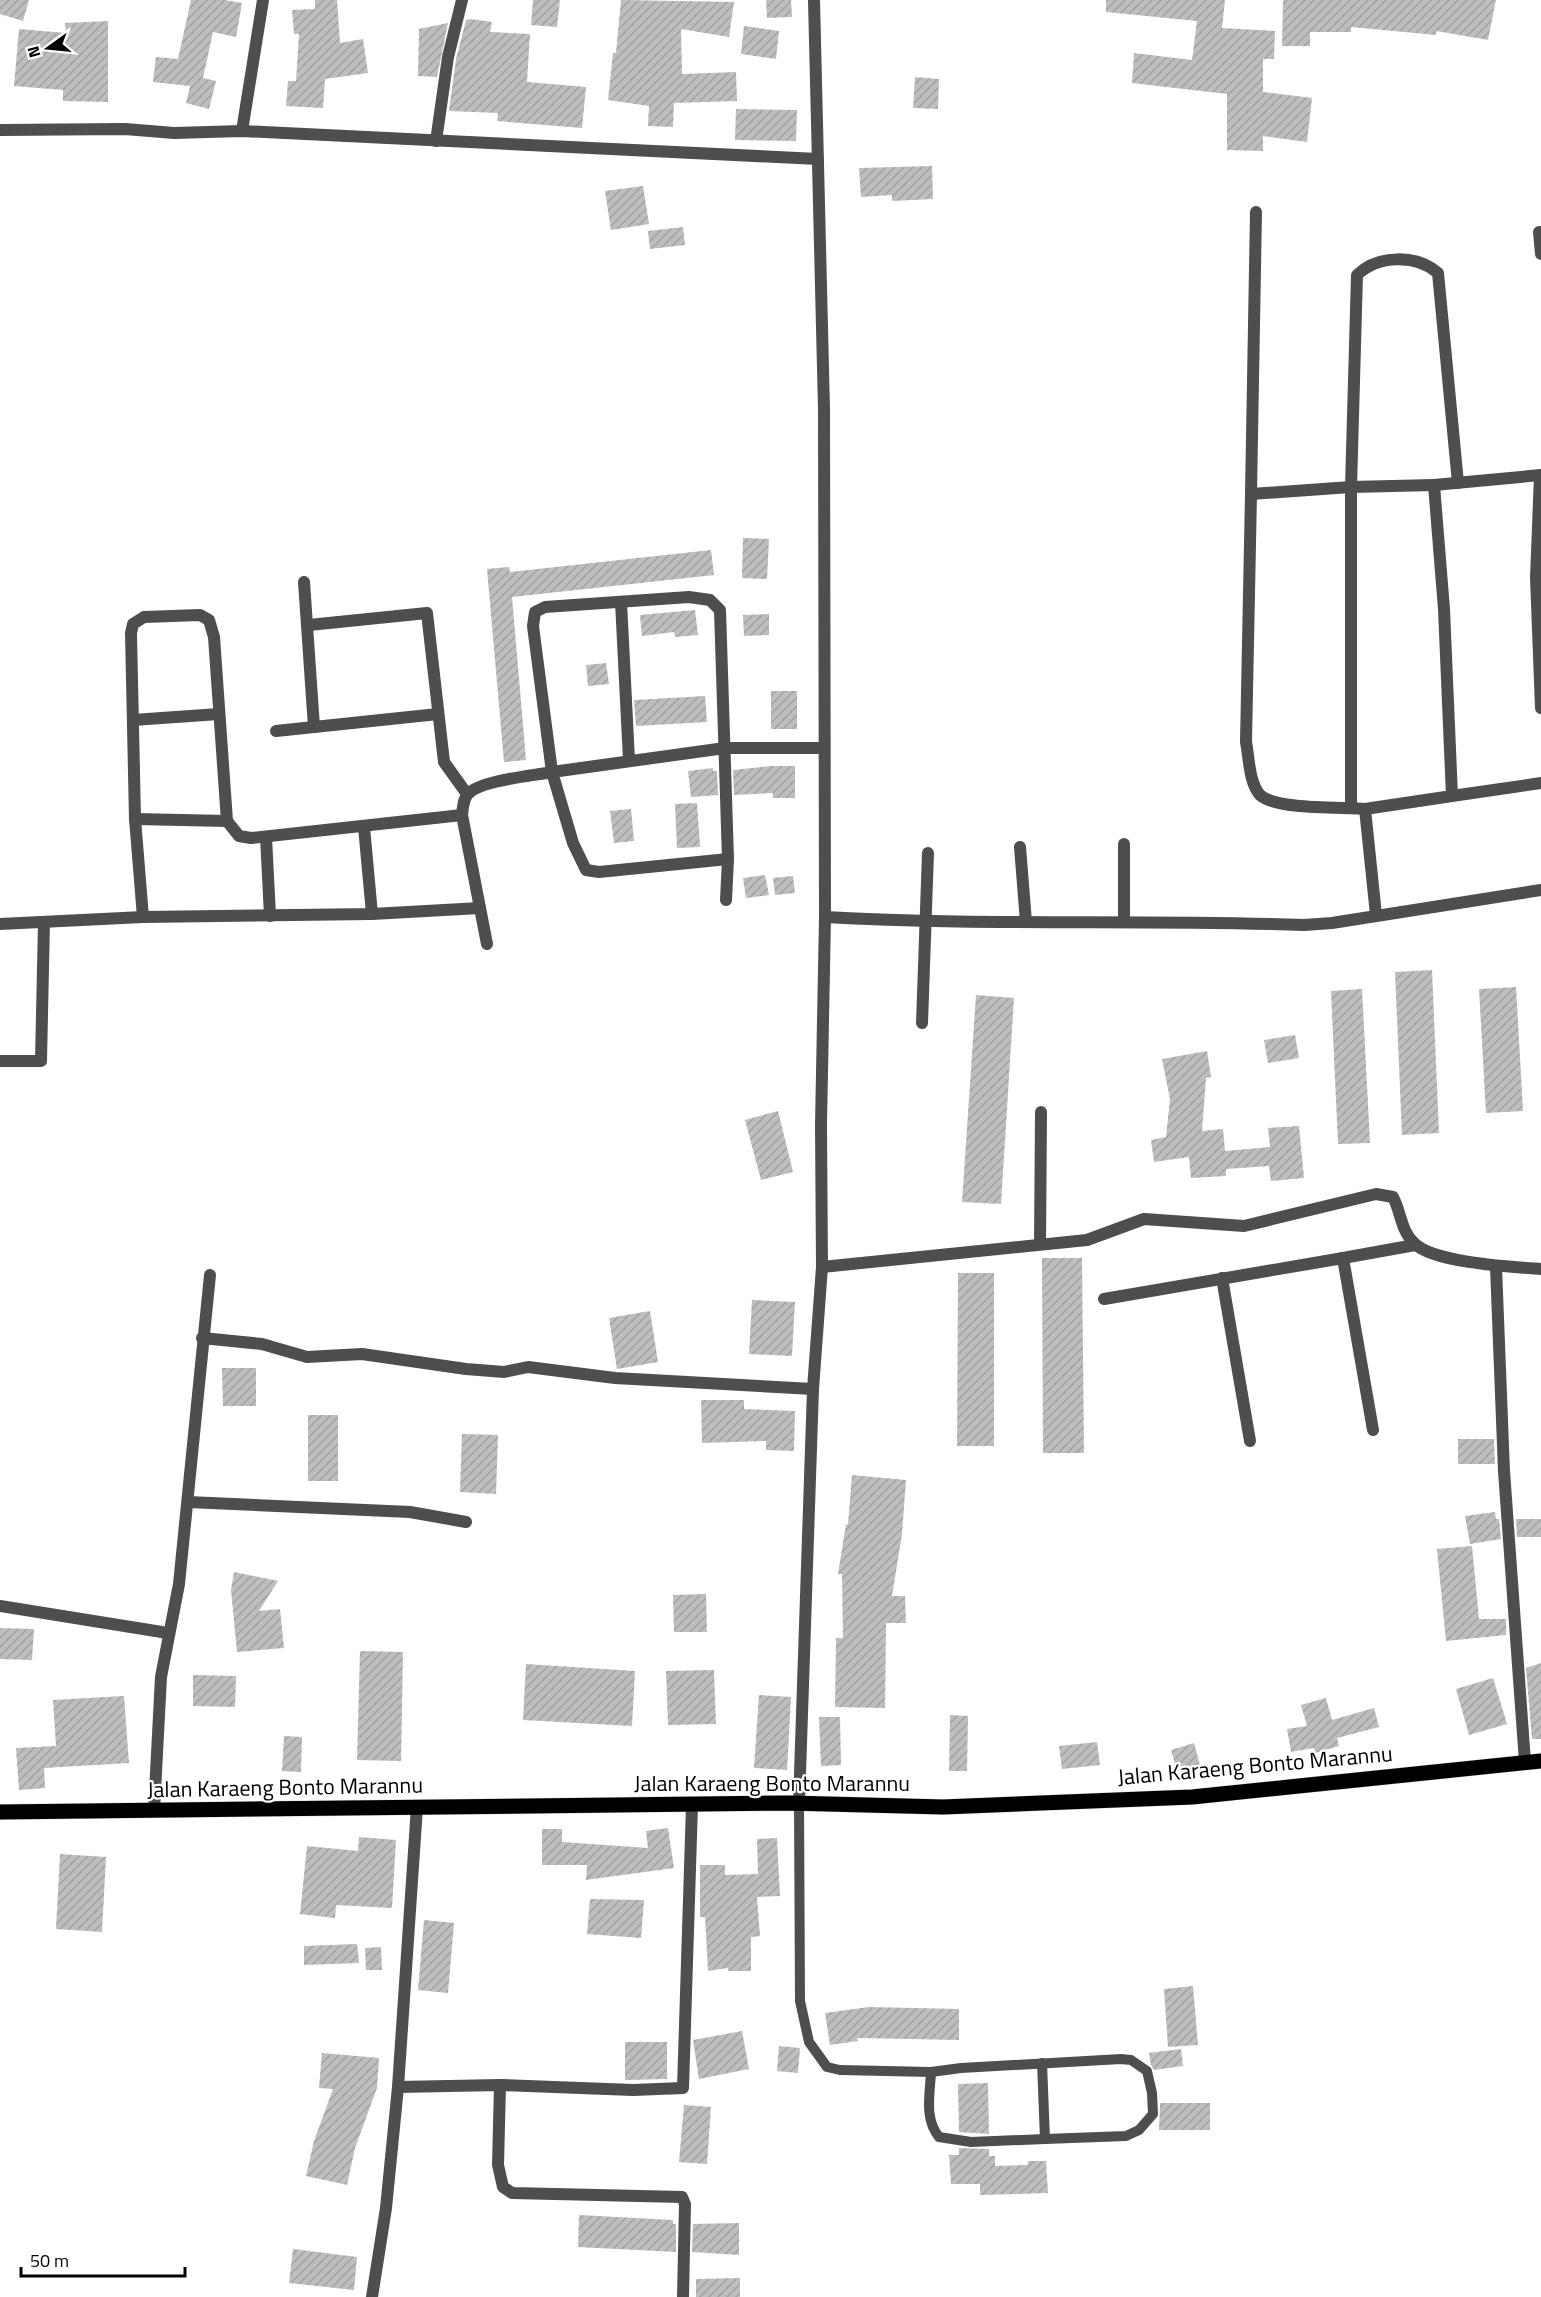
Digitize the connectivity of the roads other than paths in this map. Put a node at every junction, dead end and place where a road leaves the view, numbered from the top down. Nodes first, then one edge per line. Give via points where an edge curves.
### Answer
1 (263, 0) edge
2 (462, 0) edge
3 (814, 0) edge
4 (0, 130) edge
5 (242, 131) junction
6 (436, 141) junction
7 (818, 159) junction
8 (1256, 212) dead end
9 (1539, 232) dead end
10 (1541, 254) edge
11 (1540, 475) edge
12 (1458, 483) junction
13 (1434, 485) junction
14 (1351, 487) junction
15 (1251, 494) junction
16 (304, 582) dead end
17 (621, 602) junction
18 (309, 626) junction
19 (1541, 708) edge
20 (219, 714) junction
21 (438, 714) junction
22 (133, 720) junction
23 (314, 727) junction
24 (276, 731) dead end
25 (725, 748) junction
26 (823, 748) junction
27 (629, 760) junction
28 (552, 772) junction
29 (1541, 783) edge
30 (467, 794) junction
31 (1452, 796) junction
32 (1351, 808) junction
33 (1365, 809) junction
34 (462, 815) junction
35 (135, 819) junction
36 (227, 821) junction
37 (364, 827) junction
38 (266, 837) junction
39 (1124, 844) dead end
40 (1020, 847) dead end
41 (928, 853) dead end
42 (728, 859) junction
43 (1541, 890) edge
44 (726, 900) dead end
45 (480, 908) junction
46 (372, 914) junction
47 (1376, 915) junction
48 (270, 916) junction
49 (143, 917) junction
50 (825, 917) junction
51 (1124, 921) junction
52 (44, 922) junction
53 (926, 922) junction
54 (1026, 922) junction
55 (0, 924) edge
56 (487, 944) dead end
57 (922, 1023) dead end
58 (0, 1061) edge
59 (1041, 1112) dead end
60 (1040, 1244) junction
61 (1415, 1245) junction
62 (1343, 1258) junction
63 (822, 1267) junction
64 (1496, 1267) junction
65 (1541, 1269) edge
66 (210, 1275) dead end
67 (1222, 1278) junction
68 (1104, 1299) dead end
69 (202, 1338) junction
70 (813, 1389) junction
71 (1373, 1430) dead end
72 (1250, 1442) dead end
73 (189, 1502) junction
74 (466, 1522) dead end
75 (0, 1606) edge
76 (168, 1633) junction
77 (1541, 1761) edge
78 (1525, 1762) junction
79 (800, 1803) junction
80 (692, 1804) junction
81 (417, 1807) junction
82 (154, 1811) junction
83 (0, 1812) edge
84 (1042, 2063) junction
85 (931, 2072) junction
86 (500, 2085) junction
87 (398, 2087) junction
88 (1045, 2139) junction
89 (372, 2297) edge
90 (683, 2297) edge

1 - 5 street
2 - 6 street via 448,57
3 - 7 street
4 - 5 street
5 - 6 street
6 - 7 street
7 - 26 street via 824,421
8 - 15 street
9 - 10 street
11 - 12 street
11 - 19 street via 1536,578
12 - 13 street
12 - 14 street via 1441,280 1438,273 1422,263 1384,260 1357,275
13 - 14 street
13 - 31 street
14 - 15 street
14 - 32 street
15 - 32 street via 1246,742 1253,781 1260,794 1280,803
16 - 18 street
17 - 25 street via 704,598 720,610
17 - 27 street
17 - 28 street via 551,606 535,612 533,626
18 - 21 street via 427,613
18 - 23 street
20 - 22 street
20 - 22 street via 214,637 209,620 200,615 144,617 133,624 131,633
20 - 36 street
21 - 23 street
21 - 30 street via 444,762
22 - 35 street
23 - 24 street
25 - 26 street
25 - 27 street
25 - 42 street
26 - 50 street
27 - 28 street
28 - 30 street via 481,787
28 - 42 street via 573,843 586,870
29 - 31 street
30 - 34 street
31 - 33 street
32 - 33 street
33 - 47 street
34 - 37 street
34 - 45 street
35 - 36 street
35 - 49 street
36 - 38 street via 239,836
37 - 38 street
37 - 46 street
38 - 48 street
39 - 51 street
40 - 54 street
41 - 53 street
42 - 44 street
43 - 47 street
45 - 46 street
45 - 56 street
46 - 48 street
47 - 51 street via 1304,924
48 - 49 street
49 - 52 street
50 - 53 street
50 - 63 street
51 - 54 street
52 - 55 street
52 - 58 street via 41,1061
53 - 54 street
53 - 57 street
59 - 60 street
60 - 61 street via 1098,1238 1144,1219 1244,1226 1376,1194 1393,1197 1402,1224
60 - 63 street
61 - 62 street
61 - 64 street
62 - 67 street
62 - 71 street
63 - 70 street
64 - 65 street
64 - 78 street via 1504,1470
66 - 69 street
67 - 68 street
67 - 72 street
69 - 70 street via 262,1344 307,1357 362,1354 504,1372 528,1367 615,1378
69 - 73 street
70 - 79 street
73 - 74 street via 410,1512
73 - 76 street via 179,1584
75 - 76 street
76 - 82 street via 161,1677
77 - 78 main road, Jalan Karaeng Bonto Marannu
78 - 79 main road, Jalan Karaeng Bonto Marannu via 1156,1799 943,1807
79 - 80 main road, Jalan Karaeng Bonto Marannu
79 - 85 lane via 800,2001 809,2042 827,2067
80 - 81 main road, Jalan Karaeng Bonto Marannu
80 - 86 street via 683,2088
81 - 82 main road, Jalan Karaeng Bonto Marannu
81 - 87 street
82 - 83 main road, Jalan Karaeng Bonto Marannu
84 - 85 lane
84 - 88 lane
84 - 88 lane via 1131,2060 1147,2071 1153,2114 1126,2136
85 - 88 lane via 929,2114 939,2137 971,2142
86 - 87 street
86 - 90 street via 498,2165 502,2187 512,2193 682,2197
87 - 89 street

